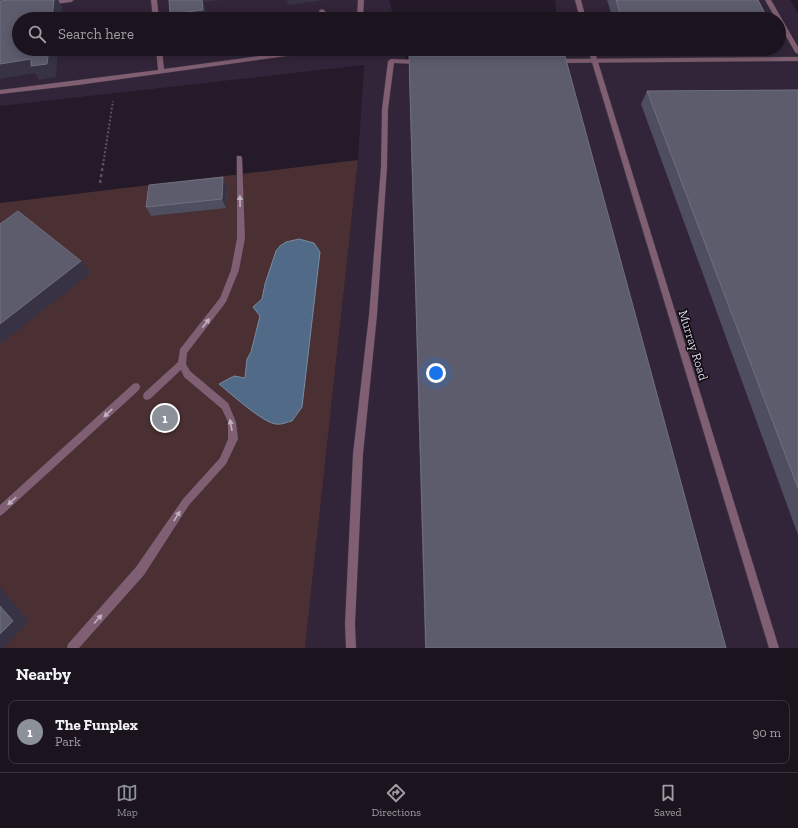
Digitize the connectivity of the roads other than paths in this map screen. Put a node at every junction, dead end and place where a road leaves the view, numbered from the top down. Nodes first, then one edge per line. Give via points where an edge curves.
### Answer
1 (71, 0) edge
2 (154, 0) edge
3 (361, 0) edge
4 (578, 0) edge
5 (768, 0) edge
6 (39, 4) edge
7 (155, 12) edge
8 (360, 12) edge
9 (581, 12) edge
10 (775, 12) edge
11 (786, 31) edge
12 (798, 52) edge
13 (159, 56) edge
14 (270, 56) edge
15 (593, 56) edge
16 (798, 59) edge
17 (551, 61) edge
18 (594, 61) junction
19 (427, 63) edge
20 (160, 71) junction
21 (0, 92) edge
22 (239, 158) dead end
23 (182, 364) junction
24 (136, 387) dead end
25 (147, 396) dead end
26 (0, 511) edge
27 (72, 648) edge
28 (351, 648) edge
29 (774, 648) edge

1 - 6 street
2 - 7 street
3 - 8 street
4 - 9 street
5 - 10 street
11 - 12 street
13 - 20 street
14 - 20 street
15 - 18 street, Murray Road
16 - 18 street
17 - 18 street
18 - 29 street, Murray Road
19 - 28 street via 391,61 386,101 379,238 358,454
20 - 21 street
23 -> 22 street via 183,352 223,300 235,270 241,238
23 - 25 street
27 -> 23 street via 140,571 186,502 223,461 233,439 232,422 225,406 187,374
24 -> 26 street

